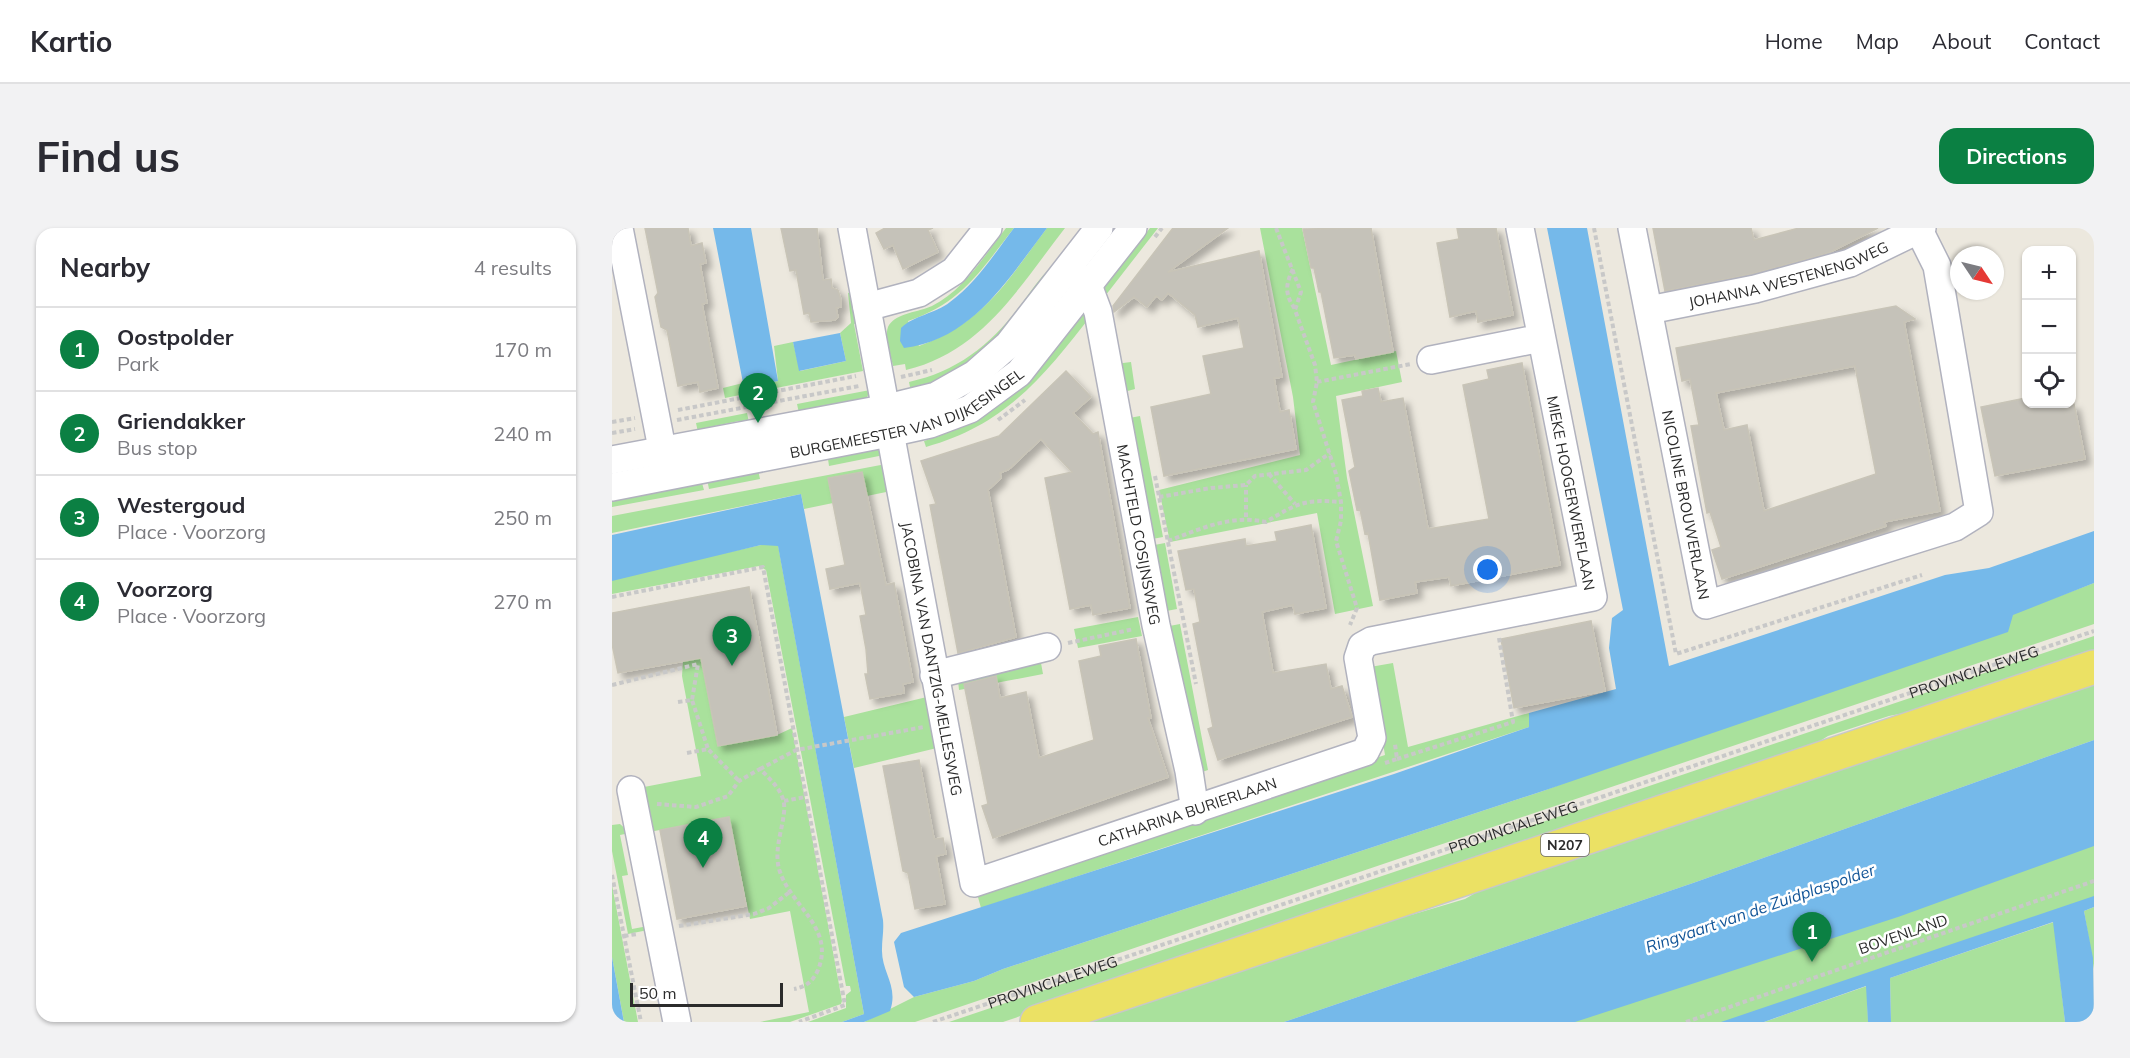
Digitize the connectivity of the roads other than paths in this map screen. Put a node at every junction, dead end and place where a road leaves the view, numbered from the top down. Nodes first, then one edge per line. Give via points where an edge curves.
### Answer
1 (619, 228) edge
2 (852, 228) edge
3 (988, 228) edge
4 (1099, 228) edge
5 (1133, 228) edge
6 (1520, 228) edge
7 (1632, 228) edge
8 (1920, 229) edge
9 (1067, 269) junction
10 (1088, 285) junction
11 (867, 307) junction
12 (1649, 310) junction
13 (1541, 338) junction
14 (1431, 360) road end
15 (886, 421) junction
16 (612, 460) edge
17 (664, 464) junction
18 (612, 487) edge
19 (1047, 647) road end
20 (2094, 667) edge
21 (934, 675) junction
22 (1368, 717) joint
23 (625, 805) edge
24 (1194, 811) junction
25 (974, 883) joint
26 (679, 1015) edge
27 (1037, 1022) edge

1 - 17 street
2 - 11 street, JACOBINA VAN DANTZIG-MELLESWEG
3 - 11 street via 954,271 919,293
4 - 9 street, BURGEMEESTER VAN DIJKESINGEL
5 - 10 street, BURGEMEESTER VAN DIJKESINGEL
6 - 13 street, MIEKE HOOGERWERFLAAN
7 - 12 street, NICOLINE BROUWERLAAN
8 - 12 street, JOHANNA WESTENENGWEG via 1850,263 1755,289
8 - 12 street, NICOLINE BROUWERLAAN via 1937,266 1979,512 1955,527 1706,605
9 - 10 street
9 - 15 street, BURGEMEESTER VAN DIJKESINGEL via 991,363 957,386
10 - 15 street, BURGEMEESTER VAN DIJKESINGEL via 1019,373 995,393 930,424
10 - 24 street, MACHTELD COSIJNSWEG via 1104,337 1155,625 1189,771
11 - 15 street, JACOBINA VAN DANTZIG-MELLESWEG
13 - 14 street
13 - 22 street, MIEKE HOOGERWERFLAAN via 1593,597 1371,641 1356,637
15 - 17 street, BURGEMEESTER VAN DIJKESINGEL
15 - 21 street, JACOBINA VAN DANTZIG-MELLESWEG
16 - 17 street, BURGEMEESTER VAN DIJKESINGEL
17 - 18 street, BURGEMEESTER VAN DIJKESINGEL
19 - 21 street
20 - 27 main road, N207
21 - 25 street, JACOBINA VAN DANTZIG-MELLESWEG
22 - 24 street, CATHARINA BURIERLAAN via 1372,738 1365,752
23 - 26 street via 669,961
24 - 25 street, CATHARINA BURIERLAAN

